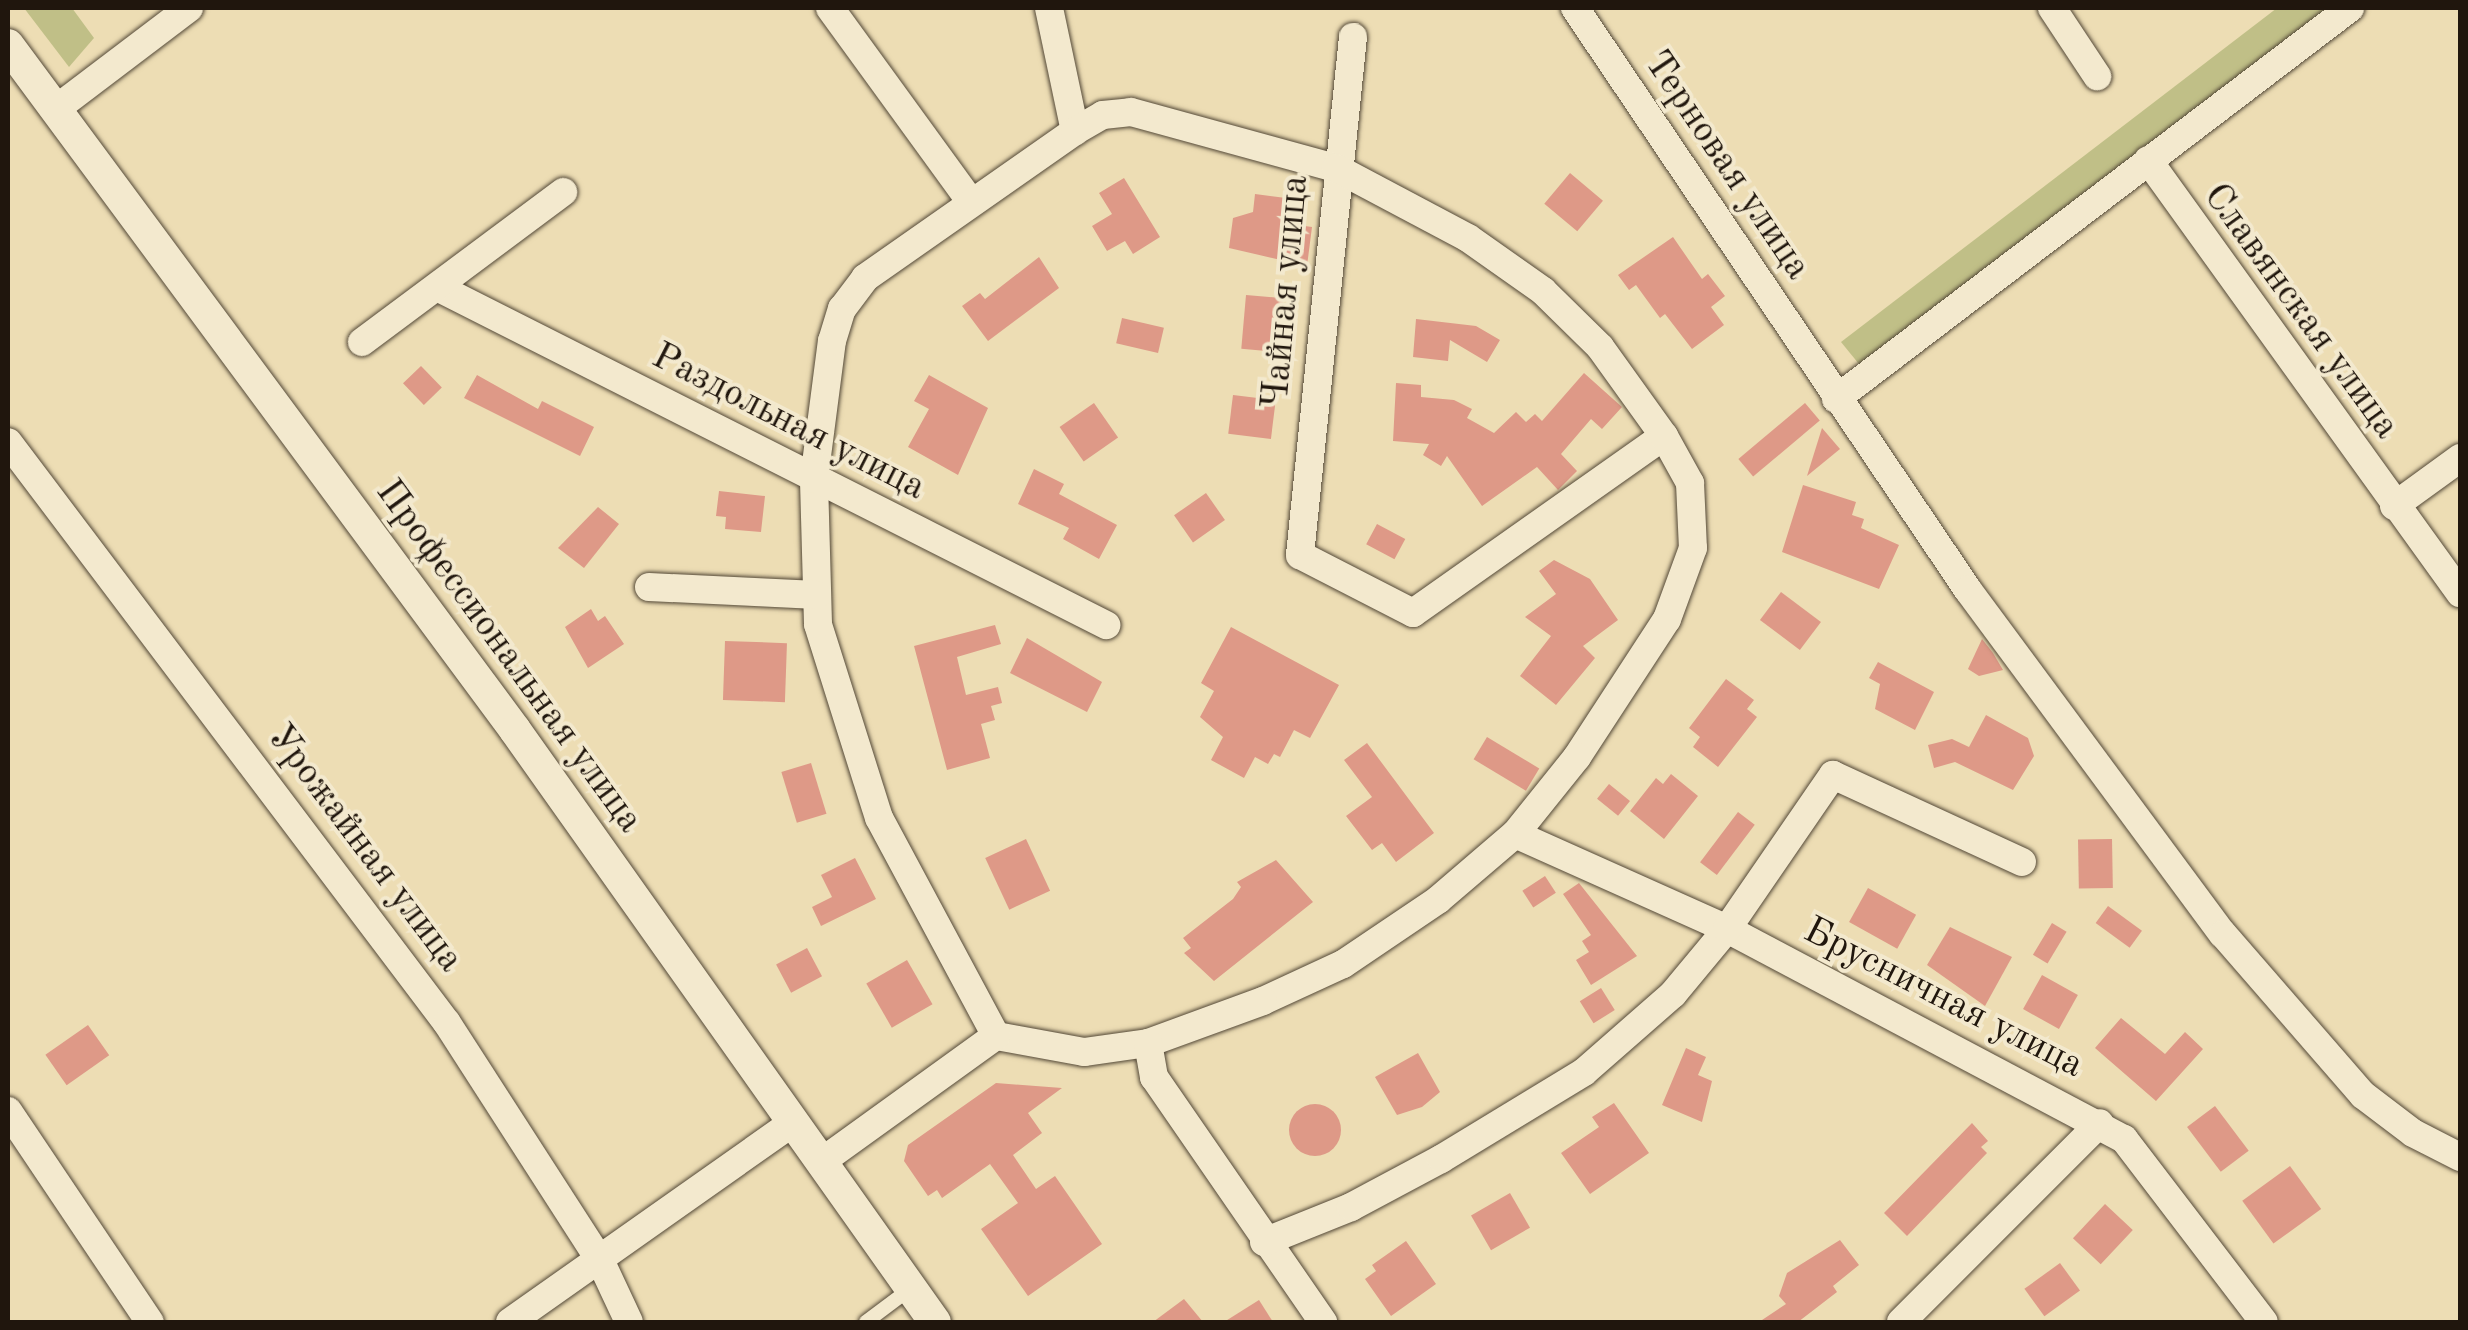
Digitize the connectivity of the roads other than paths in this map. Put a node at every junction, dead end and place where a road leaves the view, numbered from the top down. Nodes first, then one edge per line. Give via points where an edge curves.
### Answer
1 (189, 8) edge
2 (830, 8) edge
3 (1050, 8) edge
4 (1575, 8) edge
5 (2052, 8) edge
6 (2350, 8) edge
7 (1352, 37) dead end
8 (8, 45) edge
9 (2097, 76) dead end
10 (56, 110) junction
11 (1075, 130) junction
12 (2148, 160) junction
13 (1336, 168) junction
14 (563, 192) dead end
15 (971, 202) junction
16 (437, 286) junction
17 (362, 342) dead end
18 (1836, 399) junction
19 (1664, 436) junction
20 (8, 442) edge
21 (2460, 458) edge
22 (814, 479) junction
23 (2394, 506) junction
24 (649, 586) dead end
25 (2460, 594) edge
26 (817, 595) junction
27 (1106, 624) dead end
28 (1515, 834) junction
29 (2022, 862) dead end
30 (1727, 929) junction
31 (996, 1036) junction
32 (1148, 1043) junction
33 (8, 1111) edge
34 (2100, 1123) junction
35 (792, 1124) junction
36 (2460, 1157) edge
37 (822, 1162) junction
38 (1264, 1242) junction
39 (600, 1260) junction
40 (911, 1288) junction
41 (150, 1322) edge
42 (510, 1322) edge
43 (629, 1322) edge
44 (866, 1322) edge
45 (935, 1322) edge
46 (1323, 1322) edge
47 (1901, 1322) edge
48 (2264, 1322) edge

1 - 10 street
2 - 15 street
3 - 11 street
4 - 18 street, Терновая улица
5 - 9 street
6 - 12 street
7 - 13 street, Чайная улица
8 - 10 street, Профессиональная улица
10 - 35 street, Профессиональная улица via 515,730
11 - 13 street via 1103,115 1148,115
11 - 15 street
12 - 18 street
12 - 23 street, Славянская улица
13 - 19 street via 1454,229 1543,291 1600,347
13 - 19 street, Чайная улица via 1300,555 1413,614
14 - 16 street
15 - 22 street via 865,278 842,308
16 - 17 street
16 - 22 street, Раздольная улица
18 - 36 street, Терновая улица via 1968,590 2254,974 2363,1094 2413,1133
19 - 28 street via 1690,483 1693,548 1667,619 1626,688
20 - 39 street, Урожайная улица via 447,1022
21 - 23 street
22 - 26 street
22 - 27 street, Раздольная улица
23 - 25 street, Славянская улица
24 - 26 street
26 - 31 street via 843,714 879,818
28 - 30 street, Брусничная улица
28 - 32 street via 1438,900 1342,964
29 - 30 street via 1833,776
30 - 34 street, Брусничная улица
30 - 38 street via 1673,994 1584,1072 1442,1159
31 - 32 street via 1084,1052
31 - 37 street
32 - 38 street via 1154,1078
33 - 41 street
34 - 47 street
34 - 48 street, Брусничная улица via 2150,1168
35 - 37 street, Профессиональная улица
35 - 39 street
37 - 40 street, Профессиональная улица
38 - 46 street
39 - 42 street
39 - 43 street, Урожайная улица
40 - 44 lane
40 - 45 street, Профессиональная улица

